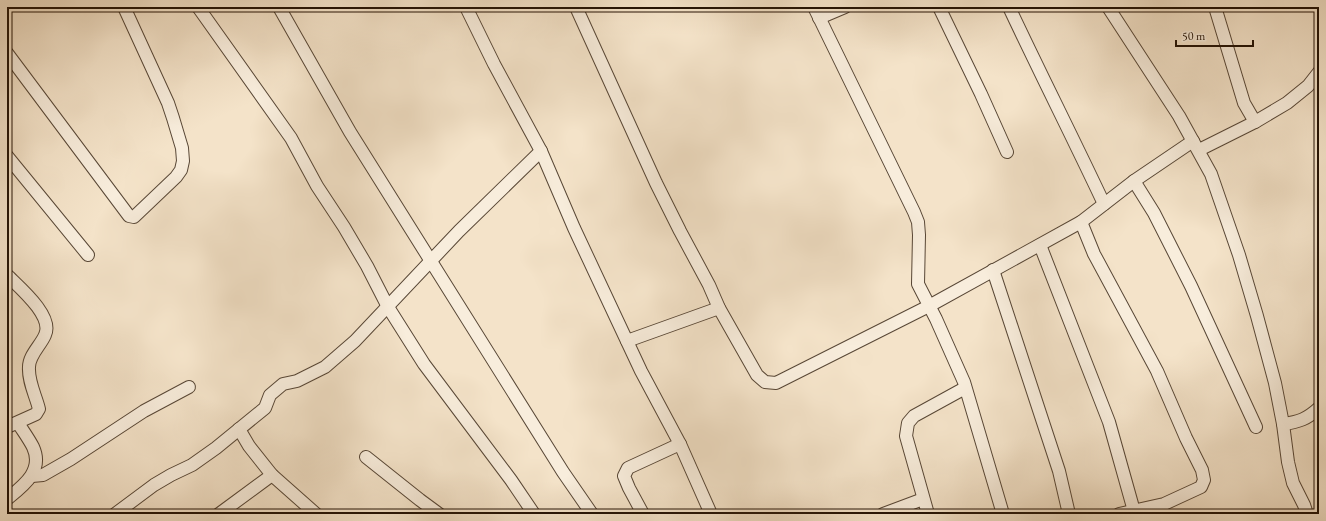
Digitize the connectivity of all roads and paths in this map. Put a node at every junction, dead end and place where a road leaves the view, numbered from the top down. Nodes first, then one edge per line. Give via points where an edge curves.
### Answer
1 (124, 7) edge
2 (198, 7) edge
3 (280, 7) edge
4 (466, 7) edge
5 (576, 7) edge
6 (845, 7) edge
7 (939, 7) edge
8 (1009, 7) edge
9 (1108, 7) edge
10 (1215, 7) edge
11 (817, 12) edge
12 (7, 53) edge
13 (1319, 72) edge
14 (1255, 122) junction
15 (1196, 145) junction
16 (541, 151) junction
17 (1007, 152) dead end
18 (7, 156) edge
19 (1134, 181) junction
20 (1104, 204) junction
21 (1081, 222) junction
22 (1040, 245) junction
23 (88, 255) dead end
24 (431, 262) junction
25 (993, 270) junction
26 (7, 275) edge
27 (929, 306) junction
28 (388, 307) junction
29 (719, 308) junction
30 (627, 341) junction
31 (189, 386) dead end
32 (965, 388) junction
33 (1319, 408) edge
34 (11, 423) edge
35 (1283, 424) junction
36 (1256, 427) dead end
37 (239, 429) junction
38 (680, 444) junction
39 (366, 457) dead end
40 (272, 475) junction
41 (32, 476) junction
42 (7, 499) edge
43 (923, 499) junction
44 (1134, 511) junction
45 (115, 514) edge
46 (219, 514) edge
47 (316, 514) edge
48 (440, 514) edge
49 (534, 514) edge
50 (592, 514) edge
51 (643, 514) edge
52 (711, 514) edge
53 (883, 514) edge
54 (928, 514) edge
55 (1003, 514) edge
56 (1069, 514) edge
57 (1120, 514) edge
58 (1307, 514) edge

1 - 12 street via 168,103 182,148 183,161 176,177 134,217 129,216
2 - 28 street via 291,138 317,186 367,266
3 - 24 street via 350,132
4 - 16 street
5 - 29 street via 656,183 710,285
6 - 11 street
7 - 17 street
8 - 20 street
9 - 15 street
10 - 14 street via 1244,103
11 - 27 street via 918,222 918,284
13 - 14 street via 1299,94
14 - 15 street
15 - 19 street
15 - 35 street via 1211,174 1239,255 1271,368
16 - 24 street
16 - 30 street
18 - 23 street
19 - 20 street
19 - 36 street via 1154,213 1191,286
20 - 21 street
21 - 22 street
21 - 44 street via 1094,254 1157,371 1202,470 1204,480 1201,487 1164,504
22 - 25 street
22 - 44 street via 1109,422
24 - 28 street
24 - 50 street
25 - 27 street
25 - 56 street via 1059,471
26 - 34 street via 37,306 46,322 46,333 28,366 39,409 36,414
27 - 29 street via 776,383 765,382 757,375
27 - 32 street
28 - 37 street via 325,367 297,381 283,384 270,395 266,408
28 - 49 street via 424,364
29 - 30 street
30 - 38 street
31 - 41 street via 144,411 64,463 43,475
32 - 43 street via 914,416 908,423 906,436
32 - 55 street
33 - 35 street via 1298,422
34 - 41 street via 33,448 37,461
35 - 58 street via 1293,483
37 - 40 street
37 - 45 street via 192,466 154,485
38 - 51 street via 628,468 624,476
38 - 52 street
39 - 48 street
40 - 46 street
40 - 47 street
41 - 42 street
43 - 53 street
43 - 54 street
44 - 57 street

